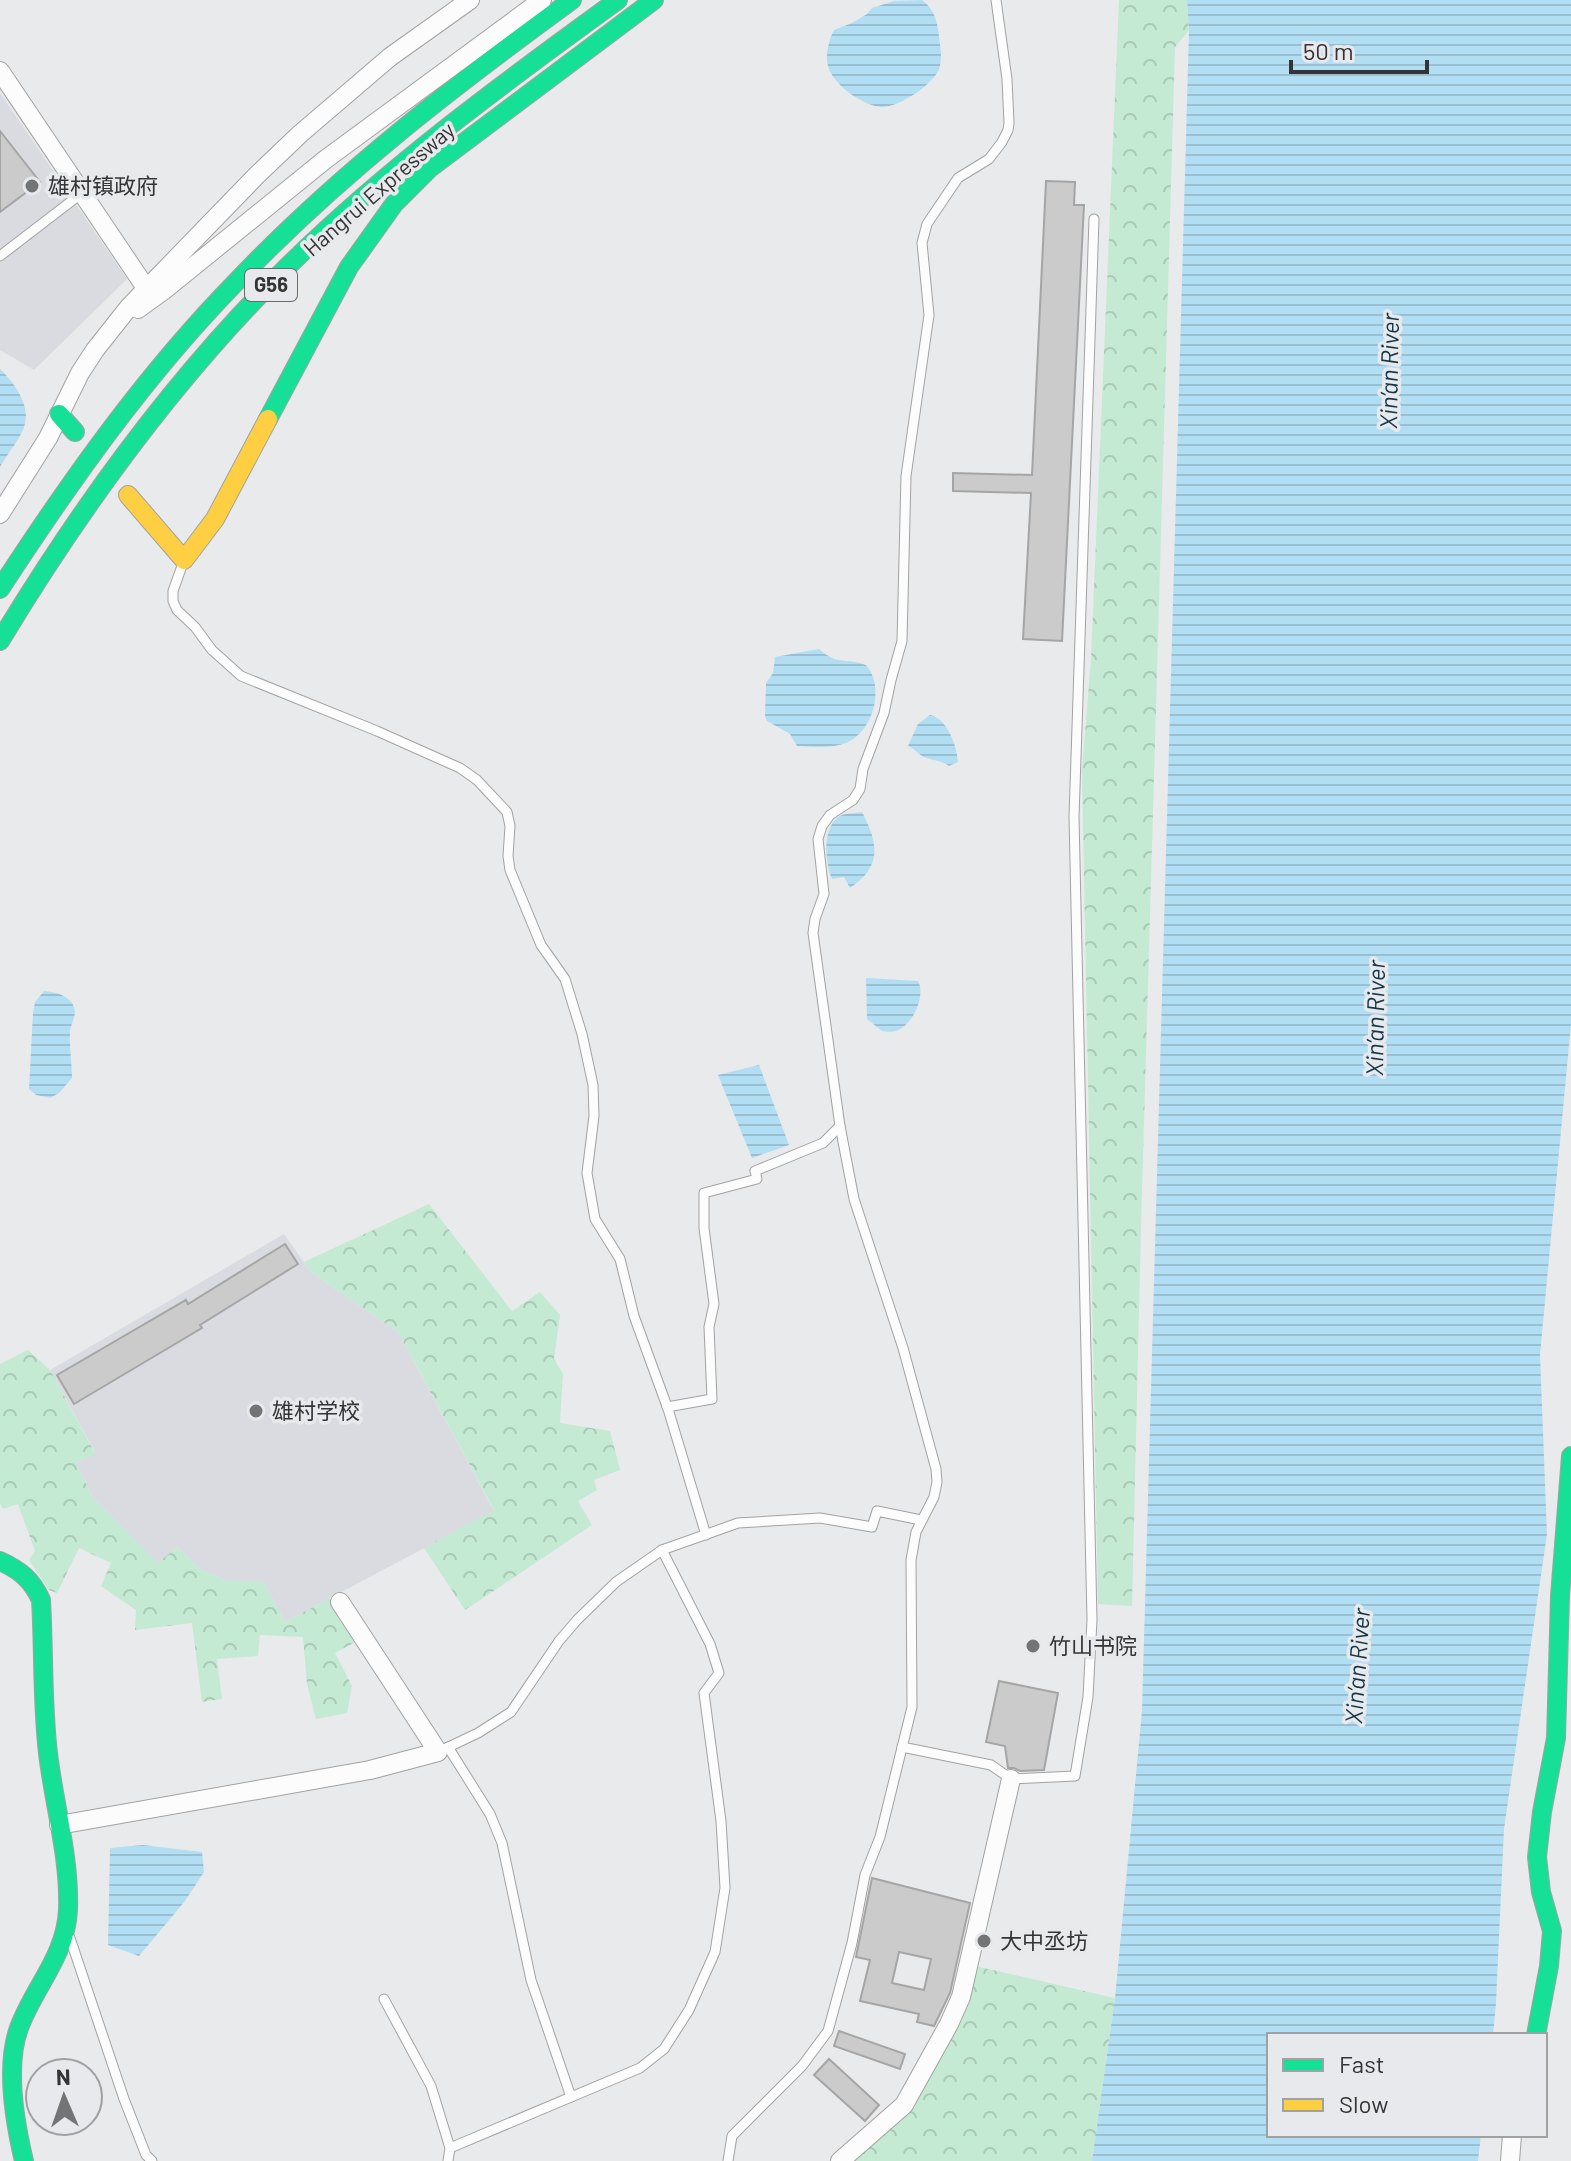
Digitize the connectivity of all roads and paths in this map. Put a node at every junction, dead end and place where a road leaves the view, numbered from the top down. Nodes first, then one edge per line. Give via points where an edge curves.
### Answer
1 (470, 0) edge
2 (542, 0) edge
3 (572, 0) edge
4 (618, 0) edge
5 (654, 0) edge
6 (996, 0) edge
7 (0, 71) edge
8 (82, 193) junction
9 (1094, 219) dead end
10 (0, 256) edge
11 (146, 288) junction
12 (111, 328) junction
13 (59, 414) junction
14 (75, 432) dead end
15 (128, 495) dead end
16 (0, 514) edge
17 (184, 560) junction
18 (0, 589) edge
19 (0, 641) edge
20 (840, 1126) junction
21 (667, 1407) junction
22 (1571, 1456) edge
23 (921, 1520) junction
24 (706, 1535) junction
25 (662, 1550) junction
26 (0, 1561) edge
27 (340, 1602) dead end
28 (902, 1747) junction
29 (443, 1750) junction
30 (1011, 1779) junction
31 (59, 1825) junction
32 (67, 1931) junction
33 (384, 1999) dead end
34 (1536, 2033) edge
35 (571, 2097) junction
36 (1512, 2137) edge
37 (450, 2148) junction
38 (24, 2161) edge
39 (152, 2161) edge
40 (448, 2161) edge
41 (728, 2161) edge
42 (840, 2161) edge
43 (1510, 2161) edge

1 - 11 street via 390,57 300,134
2 - 12 street via 326,159
3 - 18 main road, Hangrui Expressway / G56 via 359,167 237,281 121,415
4 - 19 main road, Hangrui Expressway / G56 via 388,178 256,300 143,431
5 - 17 main road via 430,168 378,223 349,267 215,519
6 - 20 lane via 1008,130 989,159 958,178 927,224 922,243 929,315 906,476 902,641 860,789 830,815 818,839 824,894 813,933
7 - 8 street
8 - 10 lane
8 - 11 street
9 - 30 lane via 1074,817 1092,1620 1088,1697 1075,1776
11 - 12 street
12 - 13 street
13 - 14 main road
13 - 16 street
15 - 17 main road
17 - 21 lane via 173,591 177,610 241,676 460,768 507,812 510,870 541,945 565,979 593,1085 587,1173 592,1208 620,1259
20 - 21 lane via 823,1143 755,1171 757,1179 704,1193 714,1304 709,1327 712,1399
20 - 23 lane via 854,1199 936,1469 934,1497
21 - 24 lane
22 - 34 main road via 1556,1738 1537,1857 1552,1931
23 - 24 lane via 877,1511 872,1527 820,1518 738,1523
23 - 28 lane via 911,1560 912,1707
24 - 25 lane
25 - 29 lane via 616,1582 577,1620 511,1712
25 - 35 lane via 710,1644 719,1673 704,1693 725,1888 717,1940 689,2010 664,2049 640,2068
26 - 31 main road via 22,1571 41,1600 48,1752
27 - 29 street
28 - 30 lane via 991,1765
28 - 41 lane via 828,2031 802,2066 732,2136
29 - 31 street via 370,1770
29 - 35 lane via 490,1814 502,1843 531,1980
30 - 42 street via 961,1997 949,2024 904,2105
31 - 32 main road
32 - 38 main road via 14,2044 17,2129
32 - 39 lane via 124,2099
33 - 37 lane via 431,2086
35 - 37 lane
36 - 43 street
37 - 40 lane

